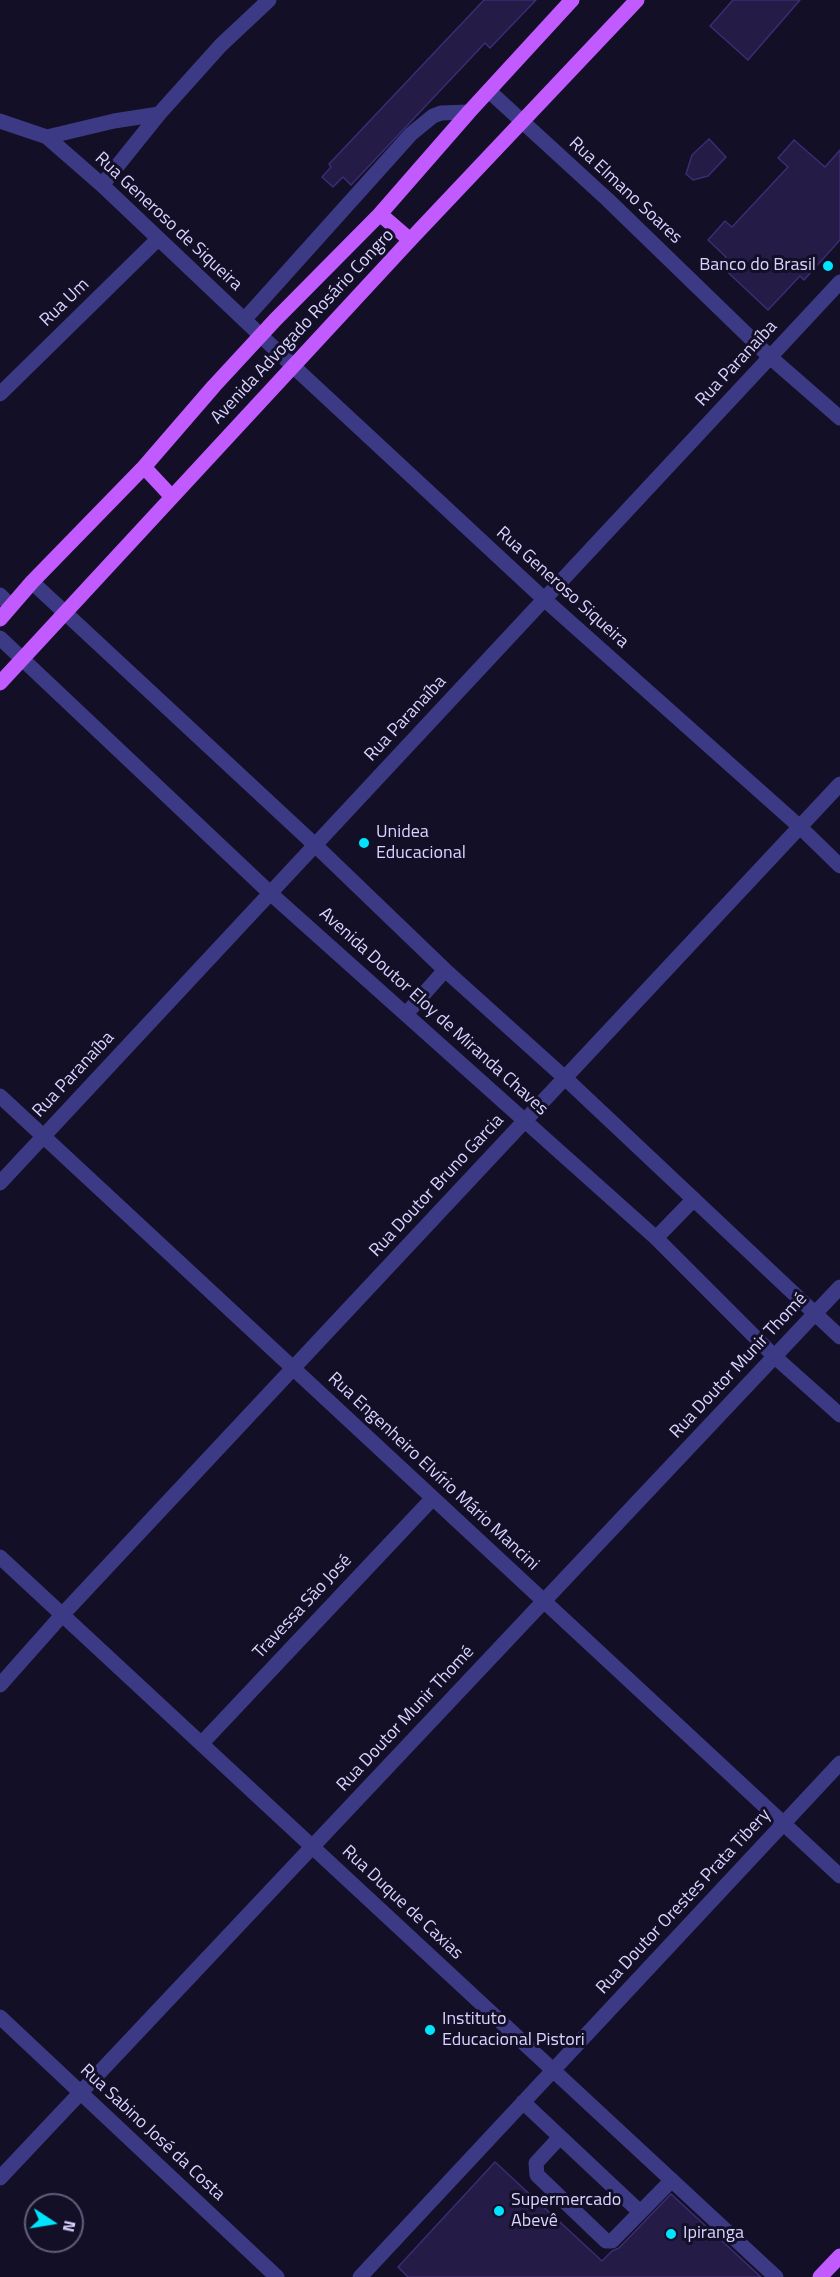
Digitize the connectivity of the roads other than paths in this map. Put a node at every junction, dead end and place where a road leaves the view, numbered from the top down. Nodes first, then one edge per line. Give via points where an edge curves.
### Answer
1 (269, 0) edge
2 (572, 0) edge
3 (634, 1) edge
4 (489, 91) junction
5 (469, 112) junction
6 (159, 114) junction
7 (0, 121) edge
8 (522, 122) junction
9 (47, 136) junction
10 (102, 185) junction
11 (380, 214) junction
12 (158, 239) junction
13 (410, 240) junction
14 (840, 282) edge
15 (244, 320) junction
16 (262, 336) junction
17 (770, 357) junction
18 (294, 367) junction
19 (0, 394) edge
20 (840, 418) edge
21 (144, 467) junction
22 (172, 497) junction
23 (32, 582) junction
24 (544, 599) junction
25 (6, 600) edge
26 (65, 614) junction
27 (0, 618) edge
28 (0, 638) edge
29 (23, 659) junction
30 (0, 683) edge
31 (840, 784) edge
32 (800, 827) junction
33 (315, 845) junction
34 (840, 866) edge
35 (270, 893) junction
36 (445, 970) junction
37 (406, 1014) junction
38 (565, 1078) junction
39 (0, 1096) edge
40 (525, 1120) junction
41 (44, 1136) junction
42 (0, 1183) edge
43 (694, 1199) junction
44 (656, 1238) junction
45 (840, 1287) edge
46 (815, 1314) junction
47 (840, 1337) edge
48 (775, 1357) junction
49 (293, 1368) junction
50 (840, 1415) edge
51 (433, 1498) junction
52 (0, 1557) edge
53 (544, 1601) junction
54 (63, 1614) junction
55 (0, 1685) edge
56 (202, 1743) junction
57 (840, 1763) edge
58 (783, 1824) junction
59 (313, 1847) junction
60 (840, 1876) edge
61 (0, 2017) edge
62 (553, 2070) junction
63 (81, 2092) junction
64 (523, 2102) junction
65 (560, 2137) junction
66 (0, 2178) edge
67 (672, 2180) junction
68 (640, 2212) junction
69 (840, 2256) edge
70 (277, 2277) edge
71 (360, 2277) edge
72 (776, 2277) edge
73 (820, 2277) edge

1 - 6 street via 221,45
2 - 4 main road, Avenida Advogado Rosário Congro
3 - 8 main road, Avenida Advogado Rosário Congro
4 - 5 main road, Avenida Advogado Rosário Congro
4 - 8 street, Rua Elmano Soares
5 - 11 main road, Avenida Advogado Rosário Congro
5 - 15 street via 433,116 411,134
6 - 9 street
6 - 10 street
7 - 9 street
8 - 13 main road, Avenida Advogado Rosário Congro
8 - 17 street, Rua Elmano Soares
9 - 10 street, Rua Generoso de Siqueira
10 - 12 street, Rua Generoso de Siqueira
11 - 13 main road
11 - 16 main road, Avenida Advogado Rosário Congro
12 - 15 street, Rua Generoso de Siqueira
12 - 19 street, Rua Um
13 - 18 main road, Avenida Advogado Rosário Congro
14 - 17 street, Rua Paranaíba
15 - 16 street, Rua Generoso de Siqueira
16 - 18 street, Rua Generoso Siqueira
16 - 21 main road, Avenida Advogado Rosário Congro
17 - 20 street, Rua Elmano Soares
17 - 24 street, Rua Paranaíba
18 - 22 main road, Avenida Advogado Rosário Congro
18 - 24 street, Rua Generoso Siqueira
21 - 22 main road
21 - 23 main road, Avenida Advogado Rosário Congro
22 - 26 main road, Avenida Advogado Rosário Congro
23 - 25 main road, Avenida Advogado Rosário Congro
23 - 26 street
24 - 32 street, Rua Generoso Siqueira
24 - 33 street, Rua Paranaíba
25 - 27 main road, Avenida Advogado Rosário Congro
26 - 29 main road, Avenida Advogado Rosário Congro
26 - 33 street
28 - 29 street, Avenida Doutor Eloy de Miranda Chaves
29 - 30 main road, Avenida Advogado Rosário Congro
29 - 35 street, Avenida Doutor Eloy de Miranda Chaves
31 - 32 street, Rua Doutor Bruno Garcia
32 - 34 street, Rua Generoso Siqueira
32 - 38 street, Rua Doutor Bruno Garcia
33 - 35 street, Rua Paranaíba
33 - 36 street
35 - 37 street, Avenida Doutor Eloy de Miranda Chaves
35 - 41 street, Rua Paranaíba
36 - 37 street
36 - 38 street
37 - 40 street, Avenida Doutor Eloy de Miranda Chaves
38 - 40 street, Rua Doutor Bruno Garcia
38 - 43 street
39 - 41 street, Rua Engenheiro Elvírio Mário Mancini
40 - 44 street, Avenida Doutor Eloy de Miranda Chaves
40 - 49 street, Rua Doutor Bruno Garcia
41 - 42 street, Rua Paranaíba
41 - 49 street, Rua Engenheiro Elvírio Mário Mancini
43 - 44 street
43 - 46 street
44 - 48 street, Avenida Doutor Eloy de Miranda Chaves
45 - 46 street, Rua Doutor Munir Thomé
46 - 47 street
46 - 48 street, Rua Doutor Munir Thomé
48 - 50 street, Avenida Doutor Eloy de Miranda Chaves
48 - 53 street, Rua Doutor Munir Thomé
49 - 51 street, Rua Engenheiro Elvírio Mário Mancini
49 - 54 street, Rua Doutor Bruno Garcia
51 - 53 street, Rua Engenheiro Elvírio Mário Mancini
51 - 56 street, Travessa São José
52 - 54 street, Rua Duque de Caxias
53 - 58 street, Rua Engenheiro Elvírio Mário Mancini
53 - 59 street, Rua Doutor Munir Thomé
54 - 55 street, Rua Doutor Bruno Garcia
54 - 56 street, Rua Duque de Caxias
56 - 59 street, Rua Duque de Caxias
57 - 58 street, Rua Doutor Orestes Prata Tibery
58 - 60 street, Rua Engenheiro Elvírio Mário Mancini
58 - 62 street, Rua Doutor Orestes Prata Tibery
59 - 62 street, Rua Duque de Caxias
59 - 63 street, Rua Doutor Munir Thomé
61 - 63 street, Rua Sabino José da Costa
62 - 64 street, Rua Doutor Orestes Prata Tibery
62 - 67 street, Rua Duque de Caxias
63 - 66 street, Rua Doutor Munir Thomé
63 - 70 street, Rua Sabino José da Costa
64 - 65 street
64 - 71 street, Rua Doutor Orestes Prata Tibery
65 - 68 street
65 - 68 street via 536,2163 537,2175 606,2241 612,2241
67 - 68 street
67 - 72 street, Rua Duque de Caxias
69 - 73 main road

